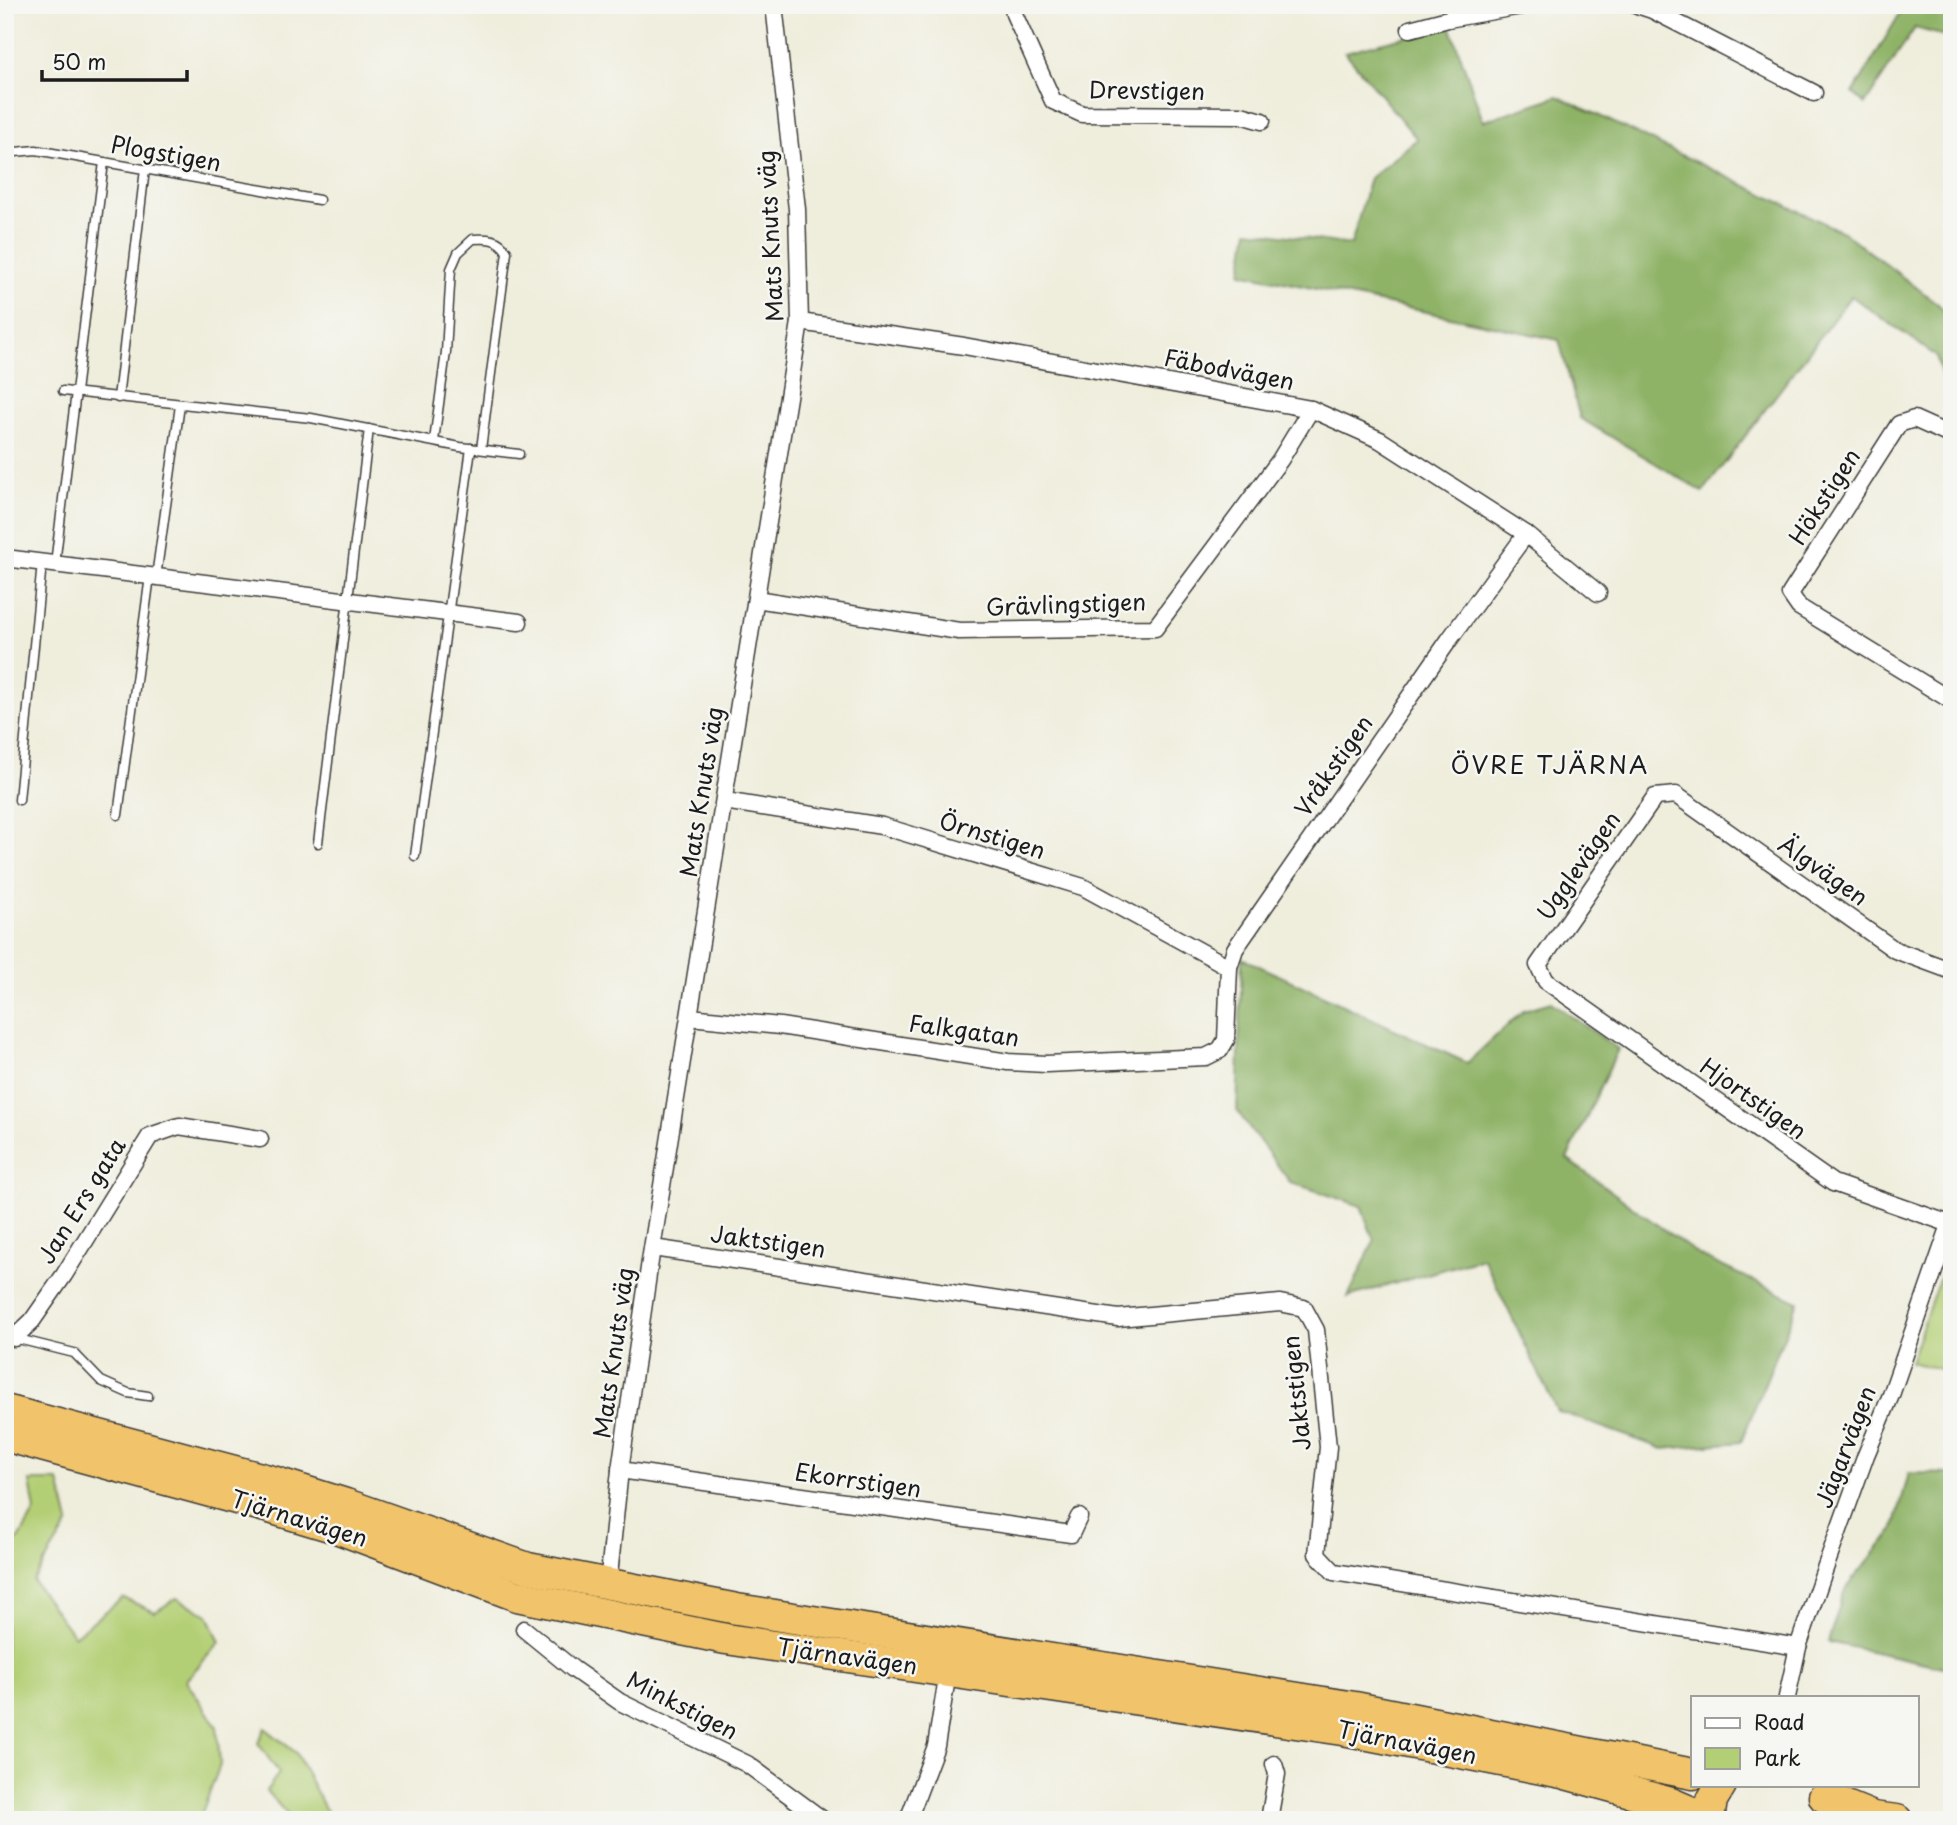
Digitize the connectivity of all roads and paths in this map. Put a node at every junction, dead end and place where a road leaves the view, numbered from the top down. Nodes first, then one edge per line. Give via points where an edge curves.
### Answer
1 (774, 5) edge
2 (1013, 5) edge
3 (1527, 5) edge
4 (1637, 5) edge
5 (1446, 12) edge
6 (1410, 29) dead end
7 (1814, 93) dead end
8 (1262, 121) dead end
9 (5, 153) edge
10 (104, 162) junction
11 (145, 170) junction
12 (319, 200) dead end
13 (800, 322) junction
14 (62, 391) dead end
15 (77, 393) junction
16 (118, 398) junction
17 (180, 405) junction
18 (1311, 409) junction
19 (369, 429) junction
20 (1952, 436) edge
21 (434, 442) junction
22 (476, 449) junction
23 (519, 454) dead end
24 (1526, 534) junction
25 (5, 558) edge
26 (48, 564) junction
27 (153, 577) junction
28 (1598, 593) dead end
29 (756, 599) junction
30 (348, 601) junction
31 (450, 613) junction
32 (519, 622) dead end
33 (1952, 701) edge
34 (1676, 795) joint
35 (19, 800) dead end
36 (724, 801) junction
37 (118, 815) dead end
38 (317, 843) dead end
39 (415, 856) dead end
40 (1229, 967) junction
41 (1952, 971) edge
42 (1546, 981) joint
43 (690, 1017) junction
44 (1226, 1040) joint
45 (260, 1139) dead end
46 (1951, 1221) edge
47 (653, 1248) junction
48 (10, 1337) edge
49 (148, 1396) dead end
50 (5, 1410) edge
51 (5, 1436) edge
52 (620, 1470) junction
53 (1079, 1517) dead end
54 (608, 1585) junction
55 (524, 1629) dead end
56 (1798, 1647) junction
57 (948, 1672) junction
58 (1789, 1696) edge
59 (1274, 1764) dead end
60 (1691, 1774) edge
61 (1720, 1786) edge
62 (1823, 1801) edge
63 (823, 1820) edge
64 (908, 1820) edge
65 (1269, 1820) edge
66 (1701, 1820) edge
67 (1709, 1820) edge
68 (1898, 1820) edge

1 - 13 street, Mats Knuts väg via 797,209
2 - 8 street, Drevstigen via 1053,101 1082,114 1241,115
3 - 5 street
4 - 7 street
5 - 6 street
9 - 10 lane, Plogstigen via 36,150
10 - 11 lane, Plogstigen
10 - 15 lane
11 - 12 lane, Plogstigen
11 - 16 lane
13 - 18 street, Fäbodvägen via 964,346
13 - 29 street, Mats Knuts väg
14 - 15 lane
15 - 16 lane
15 - 26 lane
16 - 17 lane
17 - 19 lane via 311,418
17 - 27 lane
18 - 24 street, Fäbodvägen via 1380,440
18 - 29 street, Grävlingstigen via 1280,460 1154,628 959,631
19 - 21 lane
19 - 30 lane
20 - 33 street, Hökstigen via 1914,419 1899,424 1790,594 1799,607
21 - 22 lane
21 - 22 lane via 451,269 472,239 488,238 508,252
22 - 23 lane
22 - 31 lane
24 - 28 street, Fäbodvägen
24 - 40 street, Vråkstigen via 1234,949
25 - 26 street
26 - 27 street
26 - 35 lane
27 - 30 street
27 - 37 lane
29 - 36 street, Mats Knuts väg
30 - 31 street
30 - 38 lane
31 - 32 street
31 - 39 lane
34 - 41 street, Älgvägen via 1895,950
34 - 42 street, Ugglevägen via 1655,797 1538,965
36 - 40 street, Örnstigen via 883,826 1083,887
36 - 43 street, Mats Knuts väg
40 - 44 street, Vråkstigen
42 - 46 street, Hjortstigen via 1833,1183
43 - 44 street, Falkgatan via 1046,1064 1206,1057 1220,1050
43 - 47 street, Mats Knuts väg
45 - 48 street, Jan Ers gata via 178,1126 150,1136 32,1321
46 - 56 street, Jägarvägen
47 - 52 street, Mats Knuts väg
47 - 56 street, Jaktstigen via 1118,1318 1280,1303 1304,1308 1316,1330 1328,1447 1317,1554 1334,1572
48 - 49 lane via 74,1353 101,1381
50 - 54 highway, Tjärnavägen via 276,1482 528,1568
51 - 57 highway, Tjärnavägen via 339,1529 517,1596 726,1639
52 - 53 street, Ekorrstigen via 1071,1534
52 - 54 street, Mats Knuts väg
54 - 60 highway, Tjärnavägen via 1355,1707
55 - 63 street, Minkstigen via 620,1702 747,1765
56 - 58 street, Jägarvägen
57 - 64 street via 936,1746
57 - 66 highway, Tjärnavägen via 1425,1746 1562,1773 1671,1803
59 - 65 street via 1277,1774
61 - 67 highway via 1712,1800
62 - 68 highway

